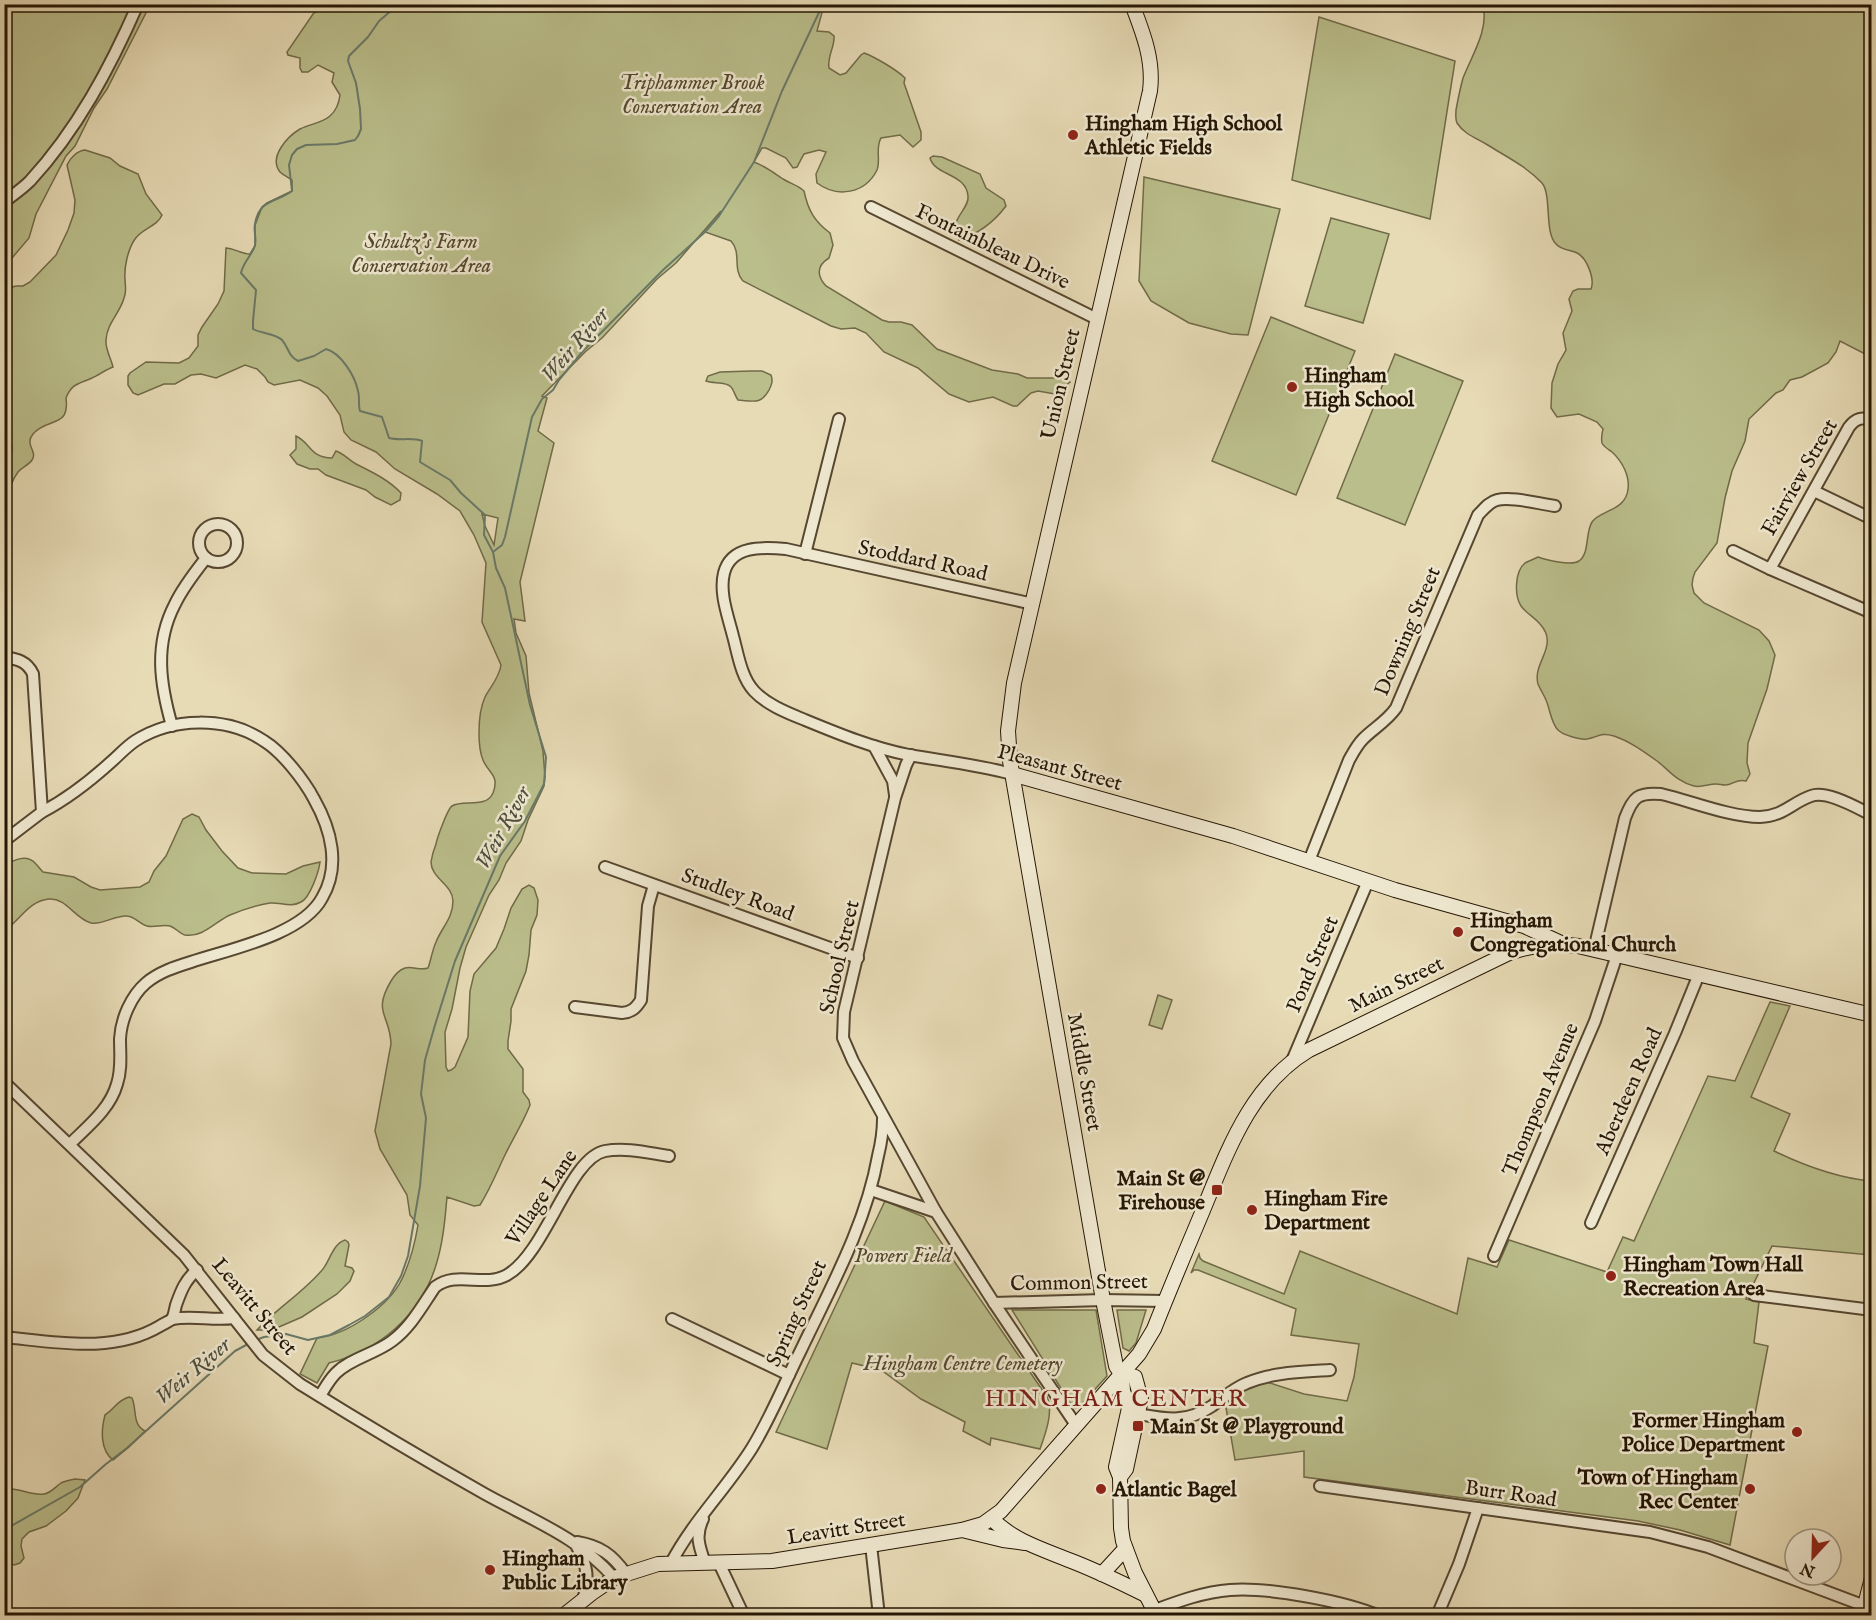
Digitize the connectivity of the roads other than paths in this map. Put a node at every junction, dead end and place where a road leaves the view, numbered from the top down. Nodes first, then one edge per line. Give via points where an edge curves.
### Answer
1 (138, 4) edge
2 (1132, 4) edge
3 (4, 202) edge
4 (871, 207) dead end
5 (1097, 319) junction
6 (839, 419) dead end
7 (1872, 420) edge
8 (1814, 491) junction
9 (1555, 506) dead end
10 (1872, 519) edge
11 (1733, 551) dead end
12 (805, 554) junction
13 (206, 558) dead end
14 (1770, 569) junction
15 (1033, 604) junction
16 (1872, 613) edge
17 (4, 657) edge
18 (172, 726) junction
19 (874, 746) junction
20 (911, 755) junction
21 (1012, 774) junction
22 (895, 798) junction
23 (42, 812) junction
24 (1872, 815) edge
25 (4, 841) edge
26 (1309, 861) junction
27 (605, 867) dead end
28 (1368, 881) junction
29 (654, 885) junction
30 (1564, 944) junction
31 (1594, 950) junction
32 (1617, 955) junction
33 (858, 958) junction
34 (1699, 974) junction
35 (575, 1007) dead end
36 (1872, 1015) edge
37 (1292, 1061) junction
38 (4, 1082) edge
39 (883, 1116) junction
40 (70, 1144) junction
41 (669, 1156) dead end
42 (871, 1190) junction
43 (936, 1212) junction
44 (1591, 1223) dead end
45 (1494, 1256) dead end
46 (197, 1270) junction
47 (1754, 1295) dead end
48 (1103, 1300) junction
49 (1165, 1301) junction
50 (994, 1303) junction
51 (1872, 1310) edge
52 (234, 1318) junction
53 (172, 1319) junction
54 (672, 1319) dead end
55 (4, 1337) edge
56 (1330, 1370) dead end
57 (789, 1375) junction
58 (1122, 1375) junction
59 (320, 1396) junction
60 (1133, 1414) junction
61 (1076, 1425) junction
62 (1320, 1486) dead end
63 (1478, 1508) junction
64 (707, 1510) junction
65 (992, 1519) junction
66 (962, 1530) junction
67 (573, 1542) junction
68 (1025, 1543) junction
69 (871, 1545) junction
70 (1125, 1549) junction
71 (671, 1563) junction
72 (712, 1563) junction
73 (1102, 1574) junction
74 (620, 1576) junction
75 (1872, 1578) edge
76 (1146, 1594) junction
77 (583, 1600) junction
78 (1863, 1611) edge
79 (1156, 1613) edge
80 (563, 1616) edge
81 (744, 1616) edge
82 (879, 1616) edge
83 (1379, 1616) edge
84 (1437, 1616) edge

1 - 3 street via 83,112 28,183
2 - 5 street, Union Street via 1150,58 1150,87
4 - 5 street, Fontainbleau Drive
5 - 15 street, Union Street
6 - 12 street
7 - 8 street, Fairview Street via 1853,421
8 - 10 street
8 - 14 street, Fairview Street
9 - 26 street, Downing Street via 1498,500 1479,515 1396,708 1356,747
11 - 14 street
12 - 15 street, Stoddard Road
12 - 19 street, Pleasant Street via 750,549 734,556 728,564 723,579 724,600 743,672 755,691 776,706
13 - 18 street via 174,604 163,641 162,686
14 - 16 street
15 - 21 street, Union Street via 1009,712
17 - 23 street via 22,662 33,674
18 - 23 street via 133,742 71,794
18 - 40 street via 195,722 221,725 247,732 273,747 312,795 324,819 332,848 331,876 314,910 294,926 162,973 140,989 122,1026 120,1074 114,1092 100,1115
19 - 20 street, Pleasant Street
19 - 22 street, School Street via 893,782
20 - 21 street, Pleasant Street
20 - 22 street, School Street
21 - 26 street, Pleasant Street
21 - 48 street, Middle Street
22 - 33 street, School Street
23 - 25 street
24 - 31 street via 1840,800 1817,795 1780,814 1759,817 1661,794 1636,797 1625,818
26 - 28 street, Pleasant Street
27 - 29 street, Studley Road
28 - 30 street, Pleasant Street via 1524,926
28 - 37 street, Pond Street
29 - 33 street, Studley Road
29 - 35 street via 648,906 641,1000 637,1007 622,1013
30 - 31 street, Main Street
30 - 37 street, Main Street via 1537,945 1509,953
31 - 32 street, Main Street
32 - 34 street, Main Street
32 - 45 street, Thompson Avenue via 1595,1020
33 - 39 street, School Street via 844,1012 843,1038
34 - 36 street, Main Street
34 - 44 street, Aberdeen Road
37 - 49 street, Main Street via 1267,1084 1239,1128
38 - 40 street, Leavitt Street
39 - 42 street, Spring Street
39 - 43 street, School Street
40 - 46 street, Leavitt Street
41 - 59 street, Village Lane via 615,1150 594,1154 581,1167 543,1233 515,1269 498,1279 458,1279 435,1287 394,1340 341,1369
42 - 43 street
42 - 57 street, Spring Street
43 - 50 street, School Street
46 - 52 street, Leavitt Street
46 - 53 street via 183,1285
47 - 51 street
48 - 49 street, Common Street
48 - 50 street, Common Street
48 - 58 street, Middle Street via 1116,1366
49 - 58 street, Main Street via 1146,1344
50 - 61 street, School Street
52 - 53 street
52 - 59 street, Leavitt Street via 263,1355
53 - 55 street via 145,1334 114,1342 85,1344
54 - 57 street
56 - 60 street via 1287,1373 1243,1384 1188,1418
57 - 64 street, Spring Street via 753,1446
58 - 60 street via 1123,1391
58 - 61 street, Main Street
59 - 67 street, Leavitt Street
60 - 70 street via 1125,1451 1116,1467
61 - 65 street, Main Street
62 - 63 street, Burr Road
63 - 78 street, Burr Road via 1674,1537 1708,1547
63 - 84 street
64 - 71 street, Spring Street
64 - 72 street, Spring Street via 698,1538
65 - 66 street
65 - 68 street, Leavitt Street
66 - 68 street, Leavitt Street
66 - 69 street, Leavitt Street
67 - 74 street, Leavitt Street via 588,1544 615,1558
67 - 77 street via 586,1565 588,1582
68 - 73 street, Leavitt Street
69 - 72 street, Leavitt Street via 772,1561
69 - 82 street
70 - 73 street
70 - 76 street
71 - 72 street, Leavitt Street
71 - 74 street, Leavitt Street
72 - 81 street, Spring Street
73 - 76 street, Leavitt Street
74 - 77 street, Leavitt Street
75 - 78 street
76 - 79 street
77 - 80 street, Leavitt Street
79 - 83 street via 1199,1595 1239,1590 1304,1596

